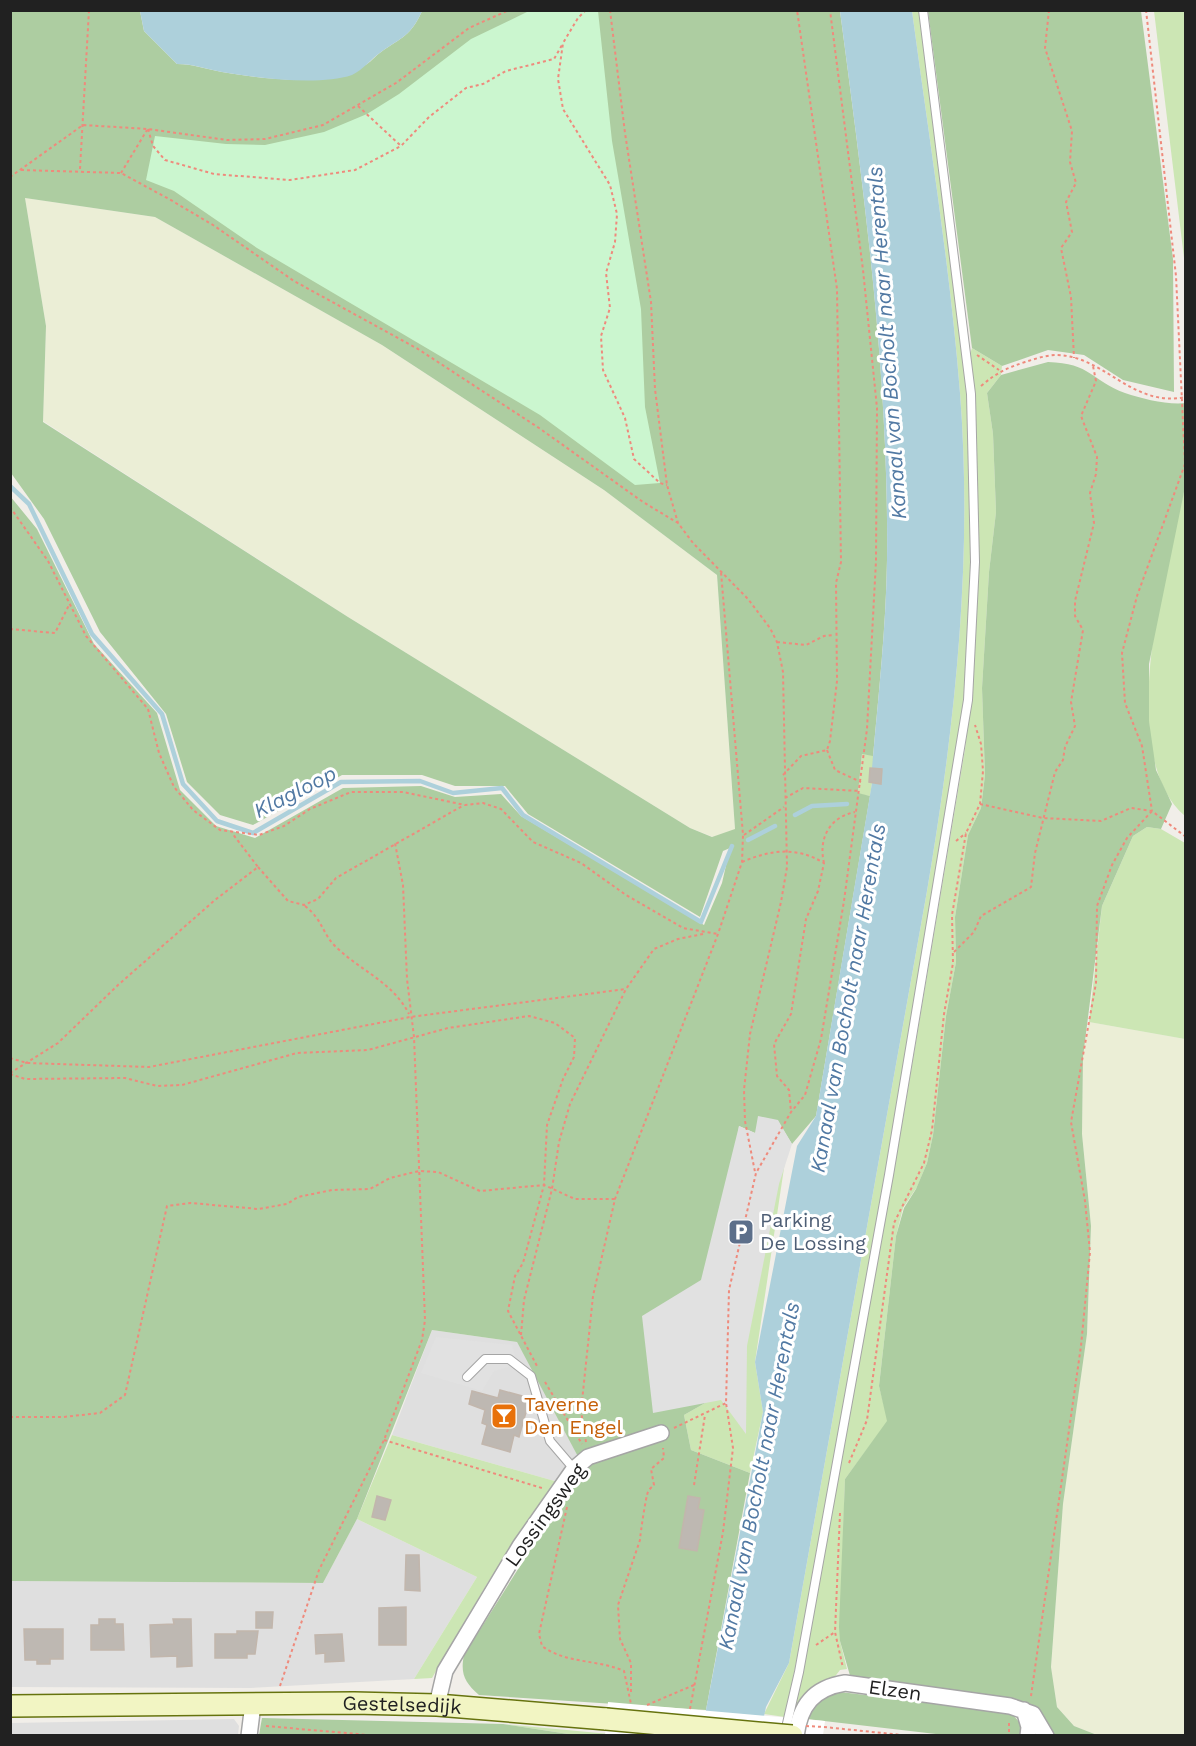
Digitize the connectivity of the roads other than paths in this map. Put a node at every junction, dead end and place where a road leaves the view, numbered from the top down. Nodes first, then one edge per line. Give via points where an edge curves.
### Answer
1 (923, 10) edge
2 (467, 1377) dead end
3 (661, 1433) road end
4 (574, 1469) junction
5 (437, 1705) junction
6 (1028, 1705) junction
7 (10, 1706) edge
8 (251, 1721) edge
9 (784, 1736) edge
10 (794, 1736) edge
11 (1028, 1736) edge
12 (1046, 1736) edge

1 - 9 lane via 967,348 975,562 968,700 891,1164
2 - 4 lane via 485,1359 509,1359 531,1376 550,1441
3 - 4 street, Lossingsweg via 588,1456
4 - 5 street, Lossingsweg via 520,1546 445,1671
5 - 8 main road, Gestelsedijk via 278,1703
5 - 10 main road, Gestelsedijk, bridge
6 - 10 street, Elzen via 845,1683 816,1692 807,1702
6 - 11 street
6 - 12 street
7 - 8 main road, Gestelsedijk

